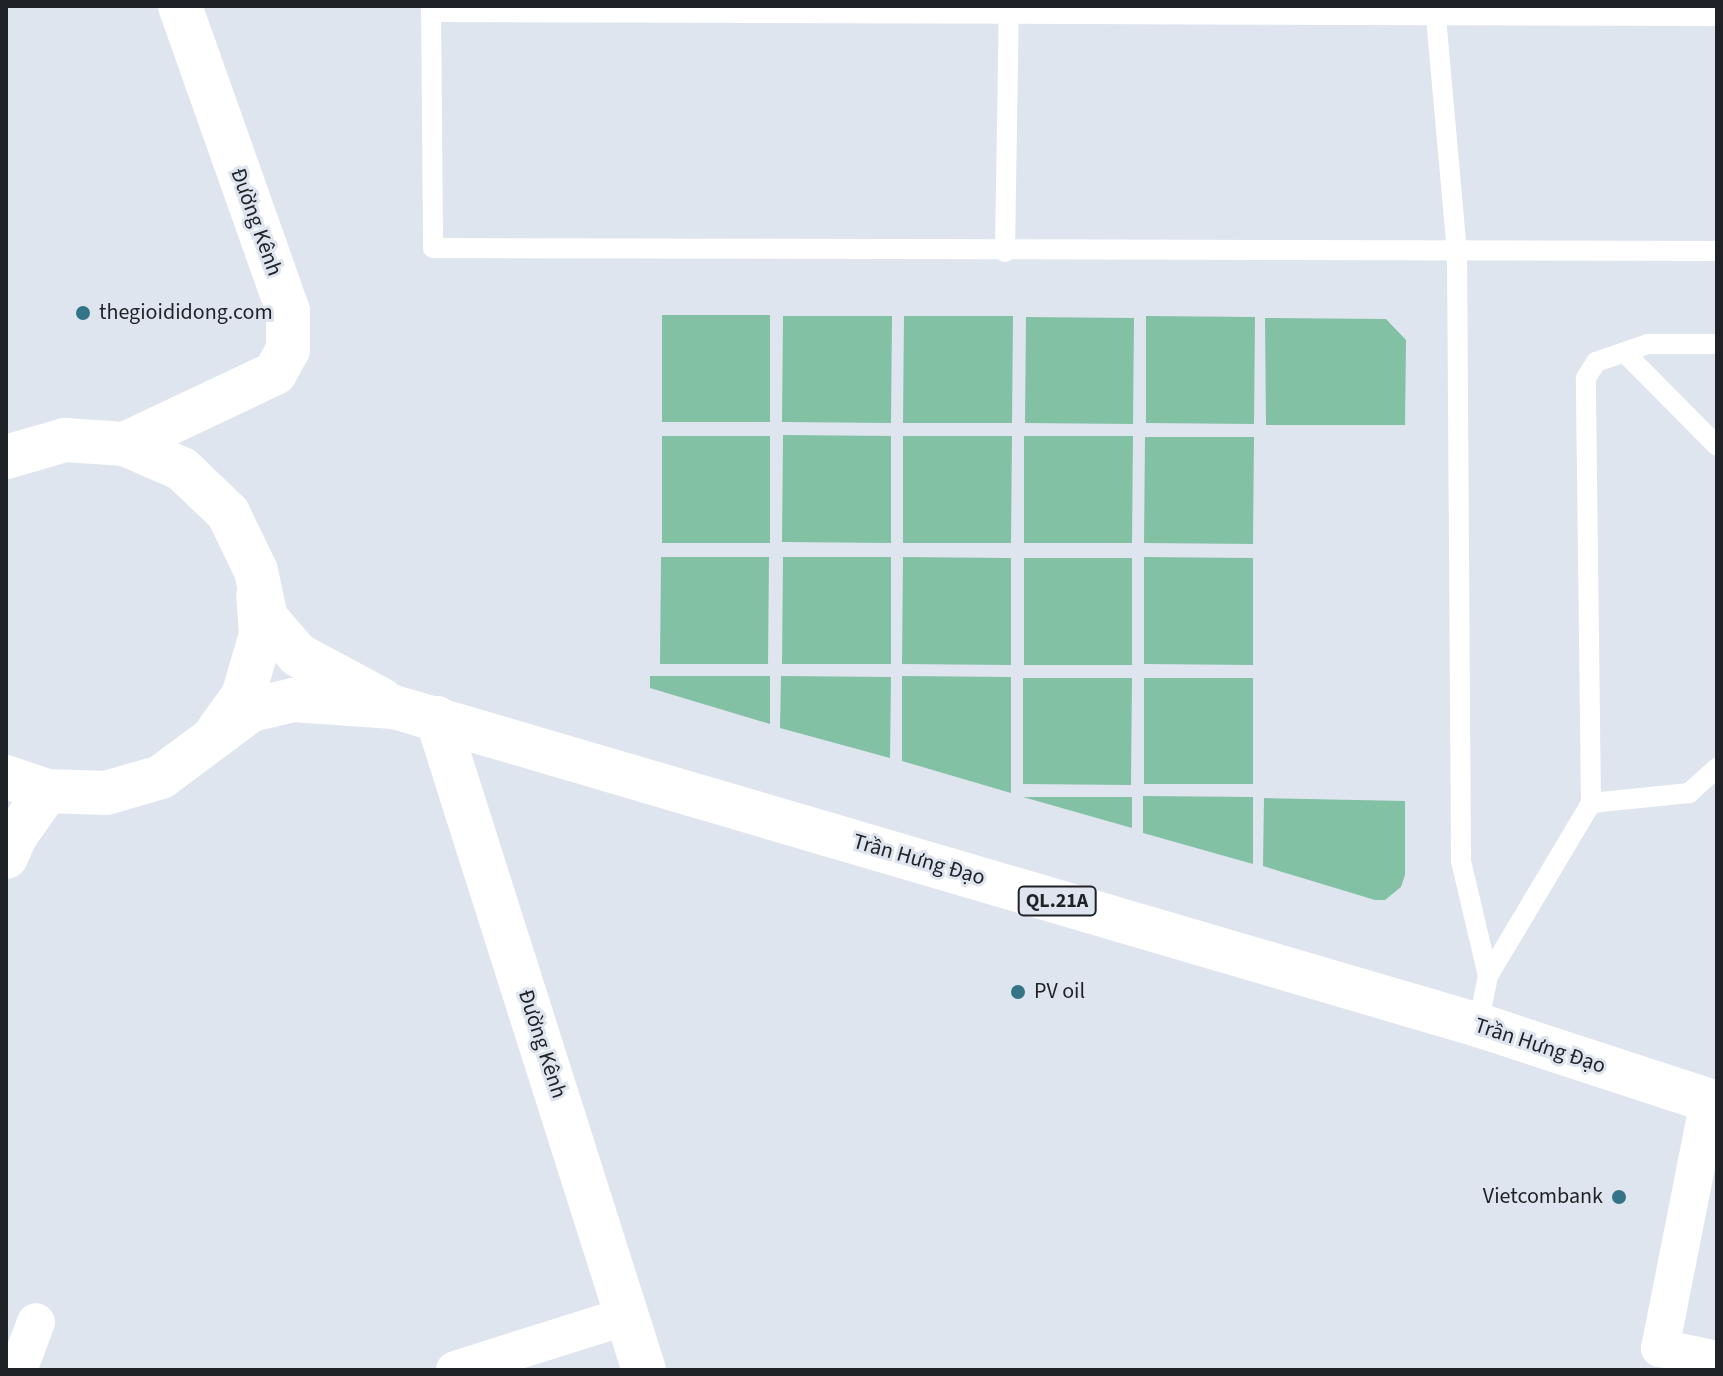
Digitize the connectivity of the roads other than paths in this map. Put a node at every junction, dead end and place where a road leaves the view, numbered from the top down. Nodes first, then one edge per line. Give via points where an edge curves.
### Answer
1 (180, 6) edge
2 (431, 9) edge
3 (1009, 9) edge
4 (1435, 10) edge
5 (1717, 16) edge
6 (1457, 251) junction
7 (1717, 251) edge
8 (1005, 252) junction
9 (1717, 344) edge
10 (1624, 352) junction
11 (125, 444) junction
12 (1717, 446) edge
13 (6, 457) edge
14 (256, 571) junction
15 (394, 707) junction
16 (437, 718) junction
17 (208, 744) junction
18 (1717, 768) edge
19 (6, 777) edge
20 (47, 791) junction
21 (1591, 803) junction
22 (6, 857) edge
23 (1488, 976) junction
24 (1478, 1025) junction
25 (1713, 1102) edge
26 (629, 1315) junction
27 (36, 1322) dead end
28 (1656, 1359) edge
29 (1717, 1360) edge
30 (18, 1370) edge
31 (455, 1370) edge
32 (644, 1370) edge

1 - 11 main road, Đường Kênh via 288,311 288,350 275,373
2 - 3 lane
2 - 8 lane via 433,248
3 - 4 lane
3 - 8 lane
4 - 5 lane
4 - 6 lane
6 - 7 lane
6 - 8 lane
6 - 23 lane via 1461,861
9 - 10 lane via 1648,344
10 - 12 lane
10 - 21 lane via 1596,362 1586,378
11 - 13 main road via 65,440
11 - 14 main road via 182,469 228,513
14 - 15 main road via 266,618 298,655
14 - 17 main road via 261,635 243,696
15 - 16 main road, Trần Hưng Đạo / QL.21A
15 - 17 main road via 293,700 251,710
16 - 24 main road, Trần Hưng Đạo / QL.21A
16 - 26 main road, Đường Kênh
17 - 20 main road via 161,777 106,793
18 - 21 lane via 1689,793
19 - 20 main road
20 - 22 main road
21 - 23 lane
23 - 24 lane
24 - 25 main road, Trần Hưng Đạo / QL.21A
25 - 28 street
26 - 31 street
26 - 32 main road, Đường Kênh
27 - 30 street
28 - 29 street

